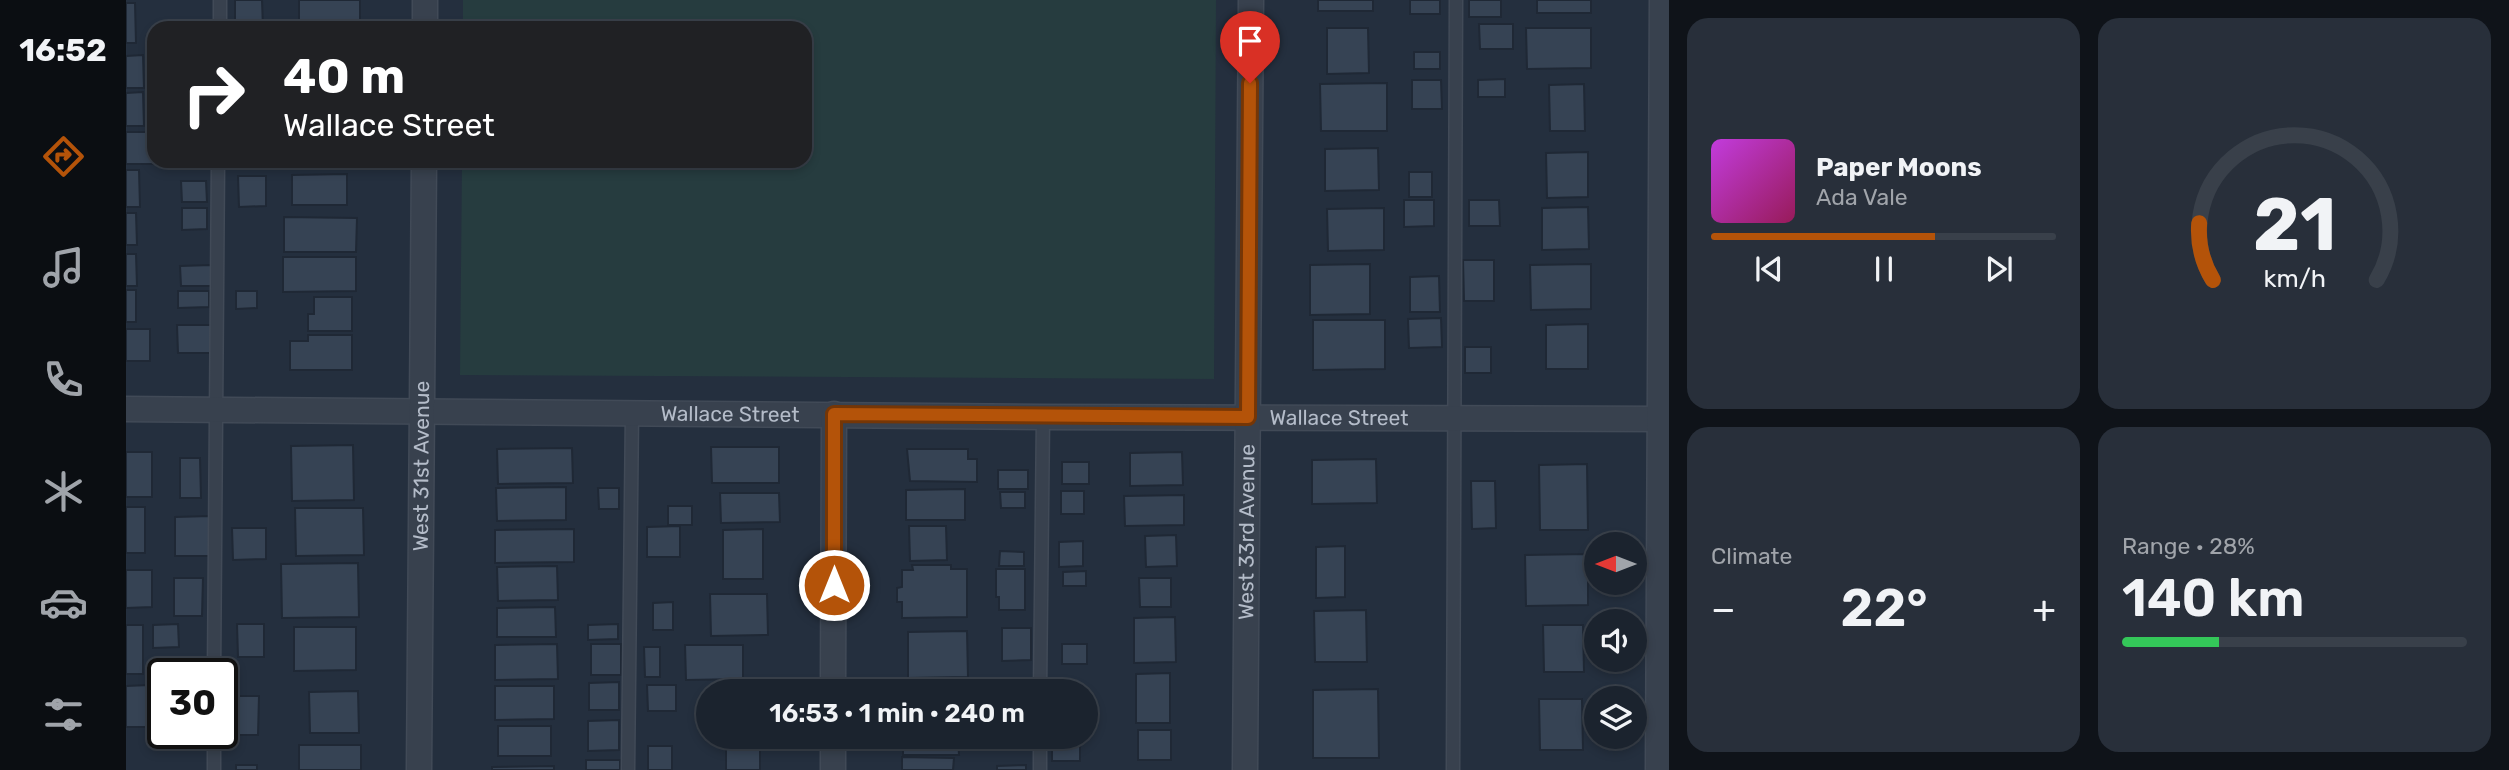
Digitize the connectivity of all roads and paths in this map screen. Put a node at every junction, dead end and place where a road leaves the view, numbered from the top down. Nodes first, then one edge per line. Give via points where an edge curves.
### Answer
1 (220, 0) edge
2 (425, 0) edge
3 (1251, 0) edge
4 (1456, 0) edge
5 (1662, 0) edge
6 (220, 21) edge
7 (425, 21) edge
8 (218, 168) edge
9 (424, 168) edge
10 (126, 409) edge
11 (215, 410) junction
12 (422, 412) junction
13 (632, 413) junction
14 (834, 414) junction
15 (1043, 417) junction
16 (1248, 417) junction
17 (1455, 419) junction
18 (1664, 419) edge
19 (214, 658) edge
20 (833, 679) edge
21 (1040, 679) edge
22 (214, 749) edge
23 (833, 749) edge
24 (1040, 749) edge
25 (214, 770) edge
26 (419, 770) edge
27 (628, 770) edge
28 (833, 770) edge
29 (1040, 770) edge
30 (1245, 770) edge
31 (1453, 770) edge
32 (1658, 770) edge

1 - 6 lane
2 - 7 street
3 - 16 street, West 33rd Avenue
4 - 17 lane
5 - 18 street
8 - 11 lane
9 - 12 street, West 31st Avenue
10 - 11 street, Wallace Street
11 - 12 street, Wallace Street
11 - 19 lane
12 - 13 street, Wallace Street
12 - 26 street, West 31st Avenue
13 - 14 street, Wallace Street
13 - 27 lane
14 - 15 street, Wallace Street
14 - 20 street
15 - 16 street, Wallace Street
15 - 21 lane
16 - 17 street, Wallace Street
16 - 30 street, West 33rd Avenue
17 - 18 street, Wallace Street
17 - 31 lane
18 - 32 street
22 - 25 lane
23 - 28 street
24 - 29 lane

